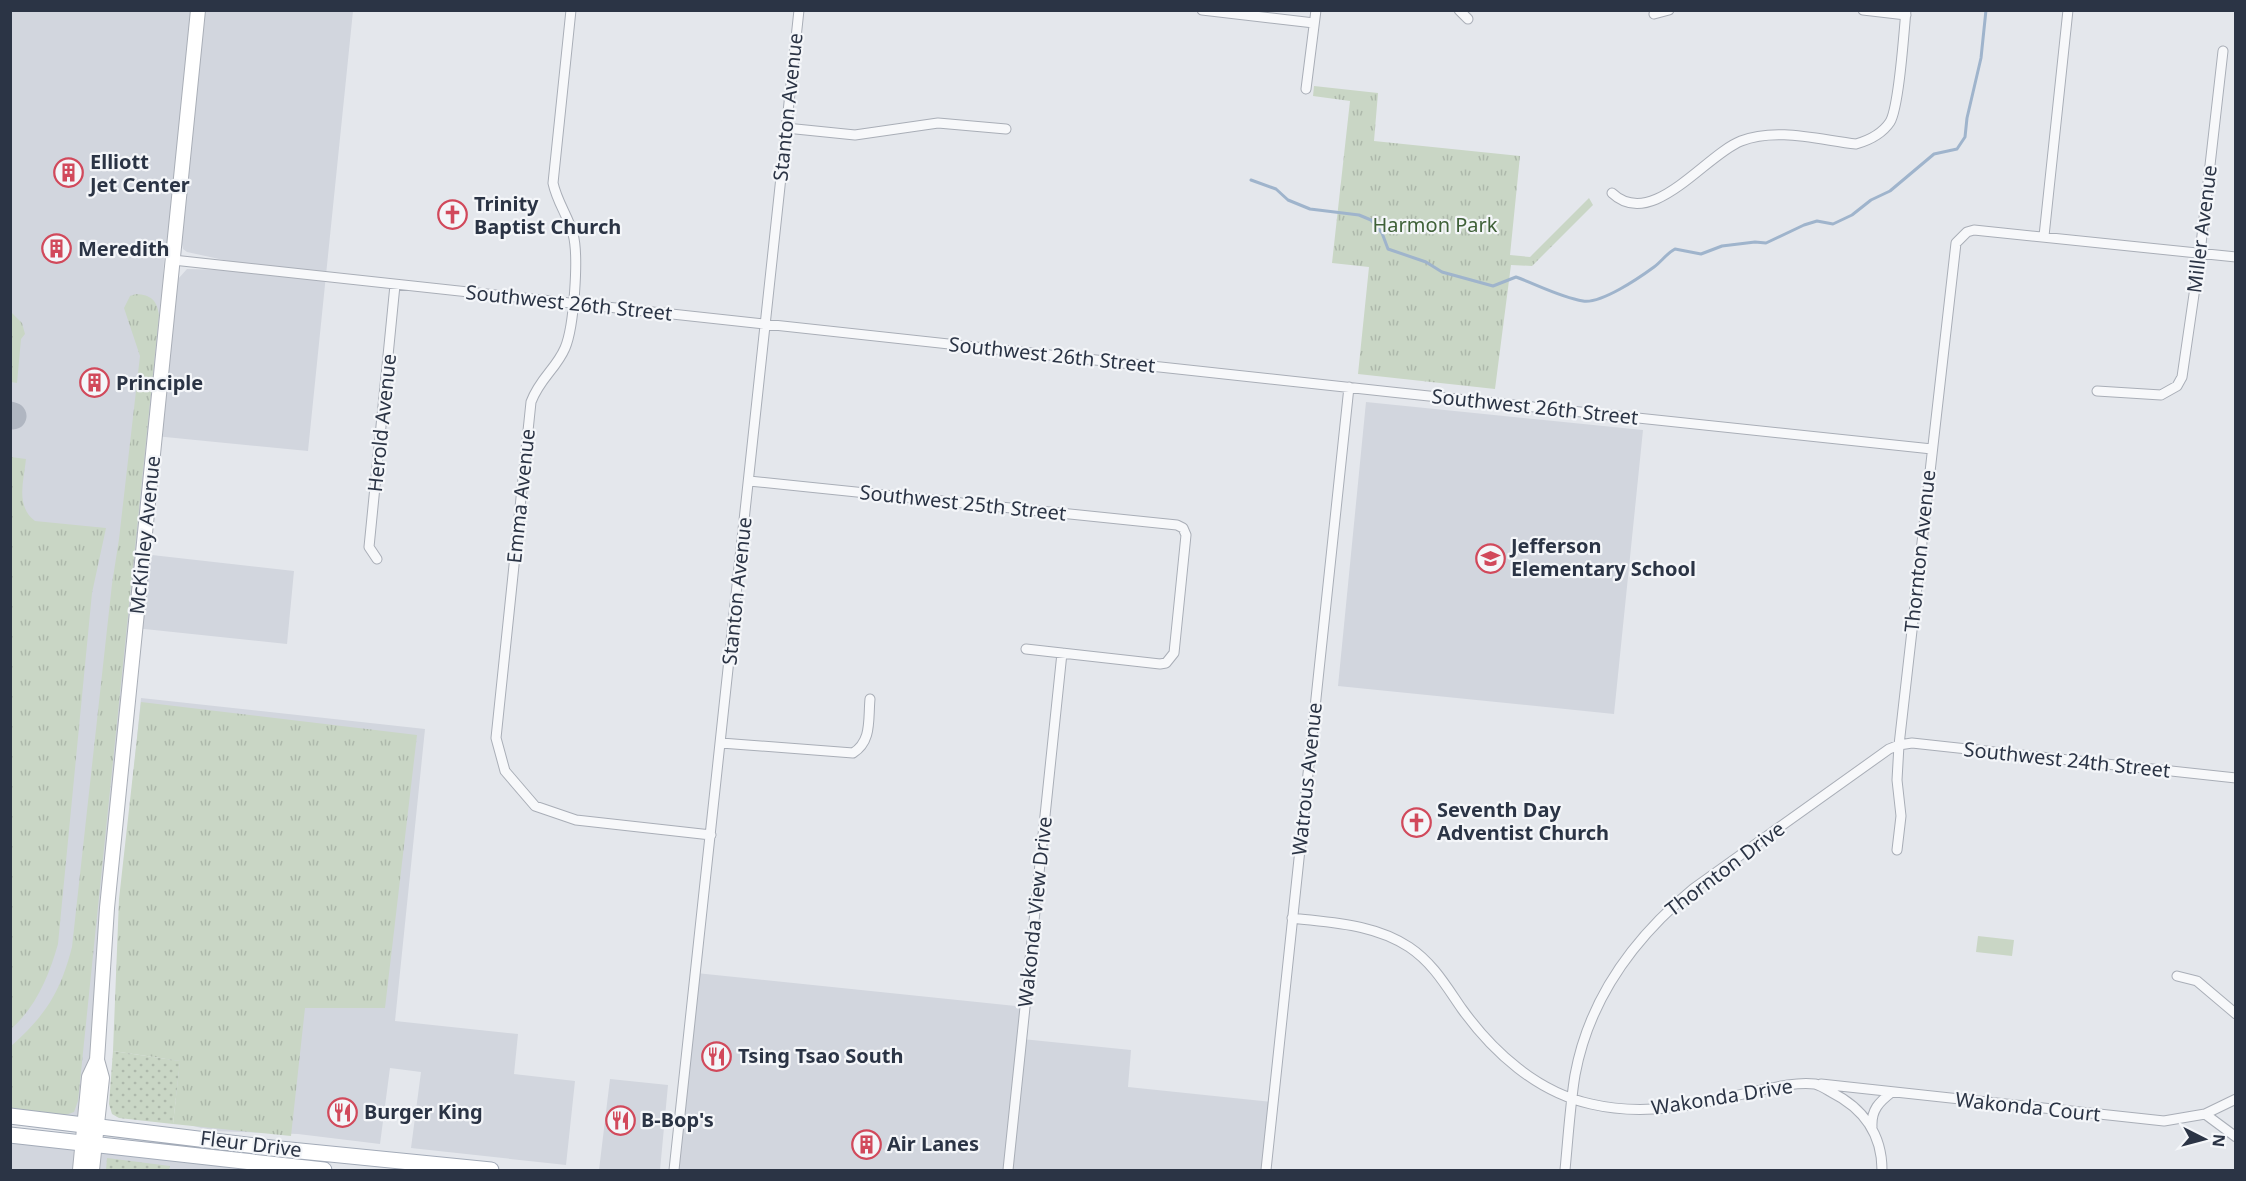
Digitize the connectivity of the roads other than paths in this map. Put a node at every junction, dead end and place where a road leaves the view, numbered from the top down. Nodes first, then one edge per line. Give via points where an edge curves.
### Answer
1 (198, 10) edge
2 (571, 10) edge
3 (799, 10) edge
4 (1202, 10) edge
5 (1316, 10) edge
6 (1459, 10) edge
7 (1669, 10) edge
8 (1863, 10) edge
9 (2068, 10) edge
10 (1906, 13) edge
11 (1654, 14) dead end
12 (1468, 19) dead end
13 (1314, 23) junction
14 (2223, 51) dead end
15 (1306, 89) dead end
16 (786, 128) junction
17 (1006, 129) dead end
18 (1612, 193) dead end
19 (2044, 236) junction
20 (2200, 253) junction
21 (2235, 257) edge
22 (173, 260) junction
23 (396, 285) junction
24 (573, 303) junction
25 (765, 324) junction
26 (1349, 387) junction
27 (2097, 391) dead end
28 (1932, 449) junction
29 (749, 481) junction
30 (377, 559) dead end
31 (1026, 649) dead end
32 (1062, 653) junction
33 (870, 699) dead end
34 (721, 743) junction
35 (1899, 745) junction
36 (2235, 778) edge
37 (711, 835) junction
38 (1897, 850) dead end
39 (1292, 918) junction
40 (2176, 976) dead end
41 (2235, 1014) edge
42 (1816, 1084) junction
43 (1892, 1092) junction
44 (1572, 1098) junction
45 (2235, 1099) edge
46 (2205, 1114) junction
47 (10, 1116) edge
48 (91, 1125) junction
49 (1873, 1129) junction
50 (10, 1135) edge
51 (2235, 1137) edge
52 (88, 1144) junction
53 (80, 1170) edge
54 (92, 1170) edge
55 (324, 1170) edge
56 (491, 1170) edge
57 (674, 1170) edge
58 (1008, 1170) edge
59 (1266, 1170) edge
60 (1565, 1170) edge
61 (1882, 1170) edge

1 - 22 main road, McKinley Avenue
2 - 24 street, Emma Avenue via 553,183 574,241
3 - 16 street, Stanton Avenue
4 - 13 street
5 - 13 street
6 - 12 street
7 - 11 street
8 - 10 street
9 - 19 street
10 - 18 street via 1894,113 1880,133 1867,141 1856,144 1760,136 1725,149 1656,200 1620,201
13 - 15 street
14 - 20 street, Miller Avenue
16 - 17 street via 855,135 938,123
16 - 25 street, Stanton Avenue
19 - 20 street
19 - 28 street, Thornton Avenue via 1974,230 1960,237 1953,252
20 - 21 street
20 - 27 street, Miller Avenue via 2184,371 2177,386 2161,395
22 - 23 street, Southwest 26th Street
22 - 48 main road, McKinley Avenue via 107,908 97,1060 102,1078
23 - 24 street, Southwest 26th Street
23 - 30 street, Herold Avenue via 369,547
24 - 25 street, Southwest 26th Street
24 - 37 street, Emma Avenue via 564,349 538,385 530,410 496,738 505,771 536,806 576,820
25 - 26 street, Southwest 26th Street
25 - 29 street, Stanton Avenue
26 - 28 street, Southwest 26th Street
26 - 39 street, Watrous Avenue
28 - 35 street, Thornton Avenue
29 - 32 street, Southwest 25th Street via 1183,528 1186,535 1174,653 1166,663
29 - 34 street, Stanton Avenue
31 - 32 street
32 - 58 street, Wakonda View Drive
33 - 34 street via 866,740 853,753
34 - 37 street, Stanton Avenue
35 - 36 street, Southwest 24th Street
35 - 38 street, Thornton Avenue via 1901,816
35 - 44 street, Thornton Drive via 1693,889 1646,932 1620,966 1594,1013 1583,1043
37 - 57 street, Stanton Avenue
39 - 44 street, Wakonda Drive via 1366,928 1407,946 1441,976 1494,1047 1535,1080
39 - 59 street, Watrous Avenue
40 - 41 street via 2197,981
42 - 43 street, Wakonda Court
42 - 44 street, Wakonda Drive via 1648,1109 1591,1104
42 - 49 street, Wakonda Drive via 1849,1102
43 - 46 street, Wakonda Court via 2164,1121
43 - 49 street via 1875,1108
44 - 60 street, Thornton Drive
45 - 46 street, Wakonda Court
46 - 51 street
47 - 48 main road, Fleur Drive
48 - 52 main road, McKinley Avenue
48 - 56 main road, Fleur Drive
49 - 61 street, Wakonda Drive via 1881,1151
50 - 52 main road, Fleur Drive
52 - 53 main road, McKinley Avenue
52 - 54 main road, McKinley Avenue
52 - 55 main road, Fleur Drive

